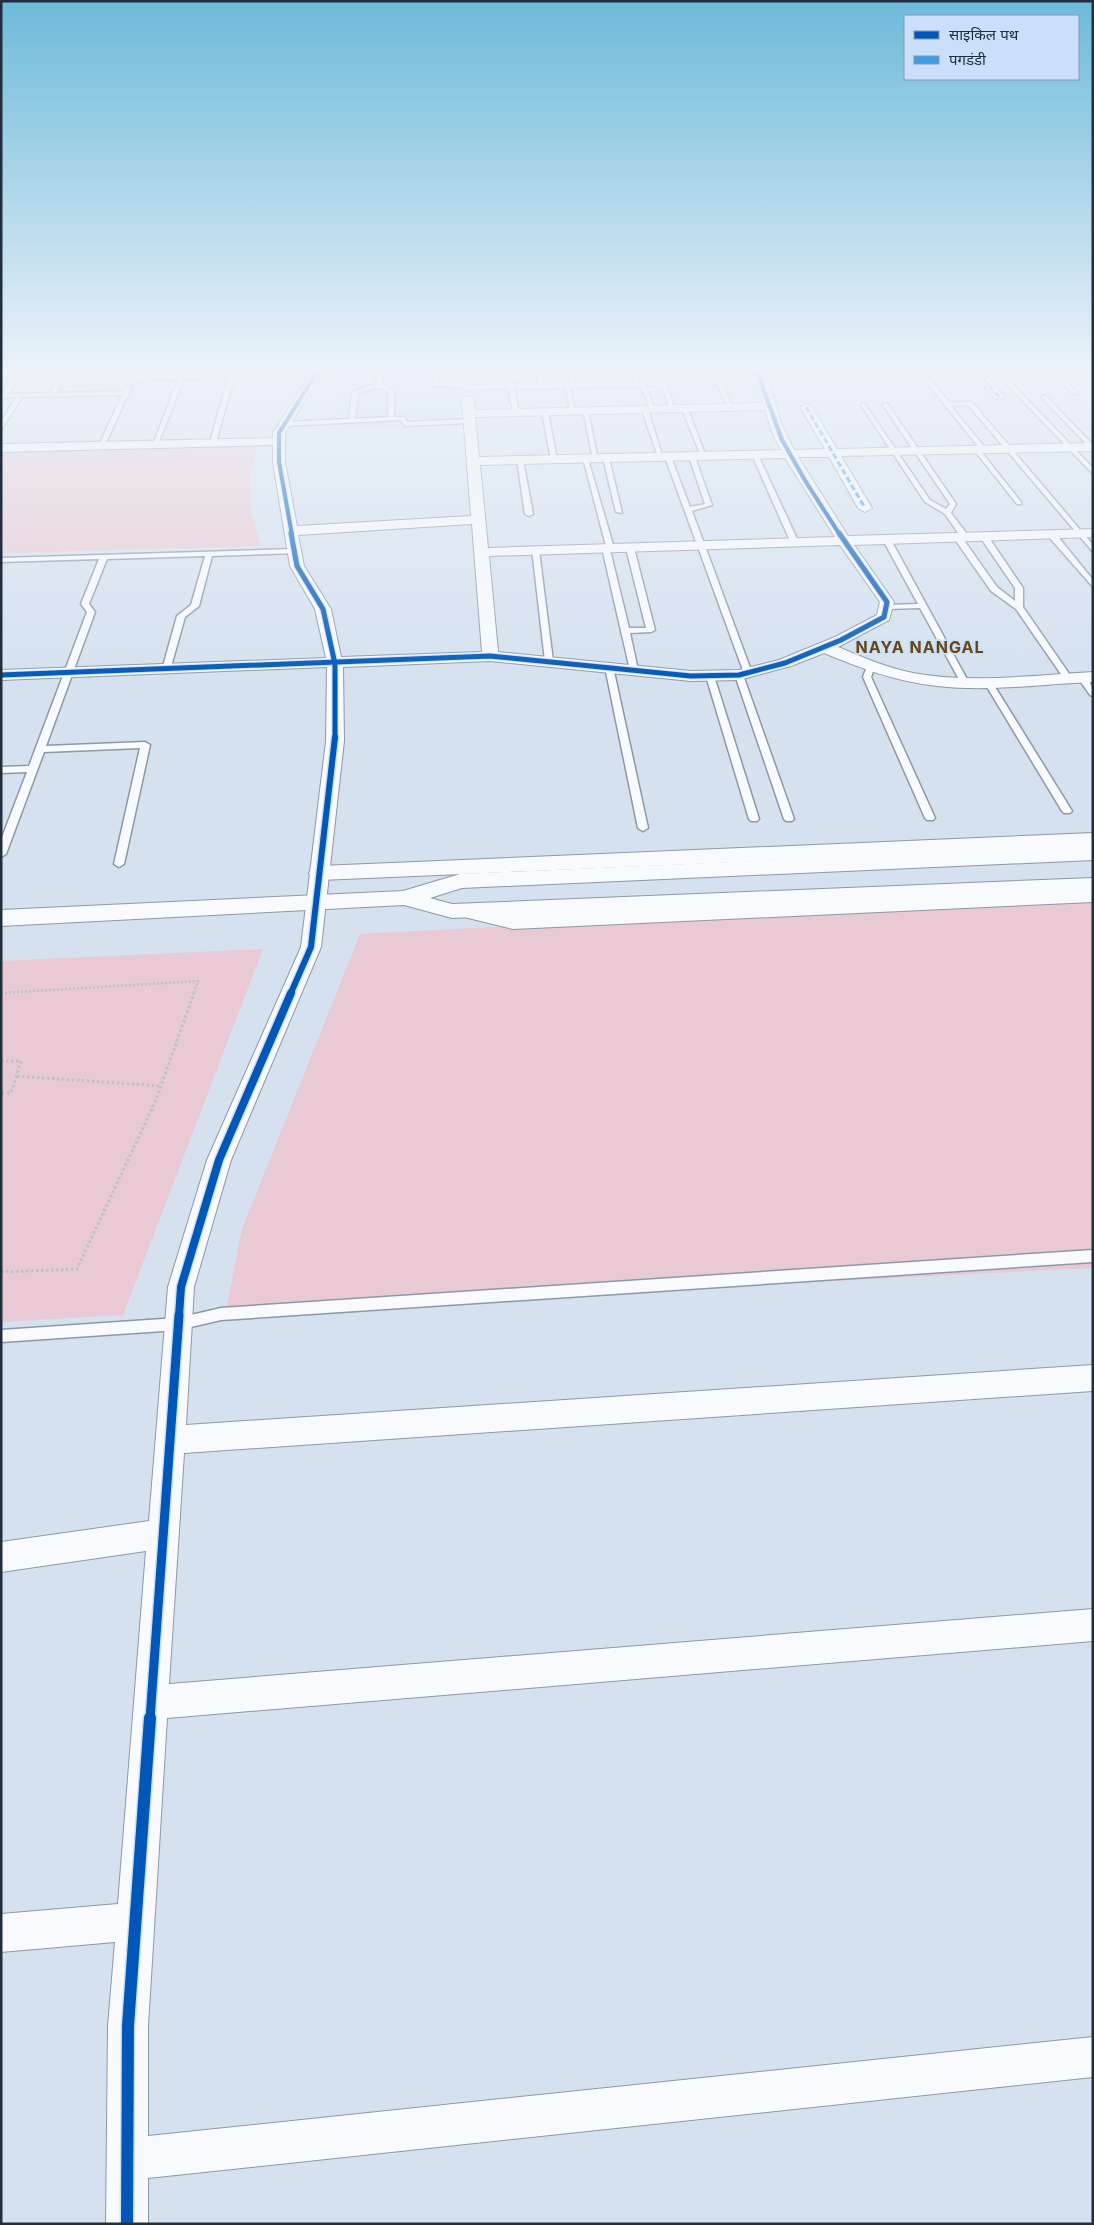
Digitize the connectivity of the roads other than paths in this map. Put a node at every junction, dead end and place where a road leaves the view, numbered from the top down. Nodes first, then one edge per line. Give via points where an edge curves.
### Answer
1 (281, 476) edge
2 (474, 476) edge
3 (522, 476) edge
4 (598, 476) edge
5 (604, 476) edge
6 (673, 476) edge
7 (703, 476) edge
8 (764, 476) edge
9 (801, 476) edge
10 (846, 476) edge
11 (910, 476) edge
12 (934, 476) edge
13 (999, 476) edge
14 (1033, 476) edge
15 (1019, 504) dead end
16 (865, 508) dead end
17 (687, 510) junction
18 (620, 512) dead end
19 (947, 512) junction
20 (528, 514) dead end
21 (478, 520) junction
22 (290, 531) junction
23 (1086, 534) edge
24 (1052, 535) junction
25 (984, 537) junction
26 (962, 538) junction
27 (887, 540) junction
28 (845, 541) junction
29 (795, 543) junction
30 (700, 546) junction
31 (608, 548) junction
32 (630, 548) junction
33 (1093, 550) edge
34 (294, 551) junction
35 (535, 551) junction
36 (481, 552) junction
37 (209, 554) junction
38 (104, 557) junction
39 (1, 560) edge
40 (1093, 586) edge
41 (923, 606) junction
42 (886, 607) junction
43 (1019, 607) junction
44 (625, 631) junction
45 (824, 646) junction
46 (490, 656) junction
47 (549, 661) junction
48 (335, 664) junction
49 (871, 666) junction
50 (609, 667) junction
51 (166, 670) junction
52 (634, 670) junction
53 (69, 673) junction
54 (743, 674) junction
55 (1, 676) edge
56 (710, 676) junction
57 (1081, 678) edge
58 (988, 682) junction
59 (964, 683) junction
60 (1093, 693) edge
61 (40, 749) junction
62 (33, 769) junction
63 (2, 771) edge
64 (1067, 811) dead end
65 (930, 818) dead end
66 (754, 819) dead end
67 (789, 819) dead end
68 (643, 828) dead end
69 (1093, 840) edge
70 (1093, 853) edge
71 (1, 854) edge
72 (119, 864) dead end
73 (503, 865) junction
74 (320, 873) junction
75 (469, 880) junction
76 (1093, 885) edge
77 (1093, 895) edge
78 (404, 898) junction
79 (317, 904) junction
80 (468, 911) junction
81 (1, 918) edge
82 (1093, 1256) edge
83 (178, 1324) junction
84 (1, 1336) edge
85 (1093, 1378) edge
86 (170, 1440) junction
87 (164, 1534) junction
88 (1, 1557) edge
89 (1093, 1625) edge
90 (151, 1702) junction
91 (136, 1921) junction
92 (1, 1933) edge
93 (1093, 2057) edge
94 (128, 2159) junction
95 (126, 2224) edge

1 - 22 street
2 - 21 street
3 - 20 lane
4 - 31 lane
5 - 18 lane
6 - 17 lane
7 - 17 lane via 710,505
8 - 29 lane
9 - 28 street
10 - 16 street
11 - 19 lane via 927,501
12 - 19 lane via 953,504
13 - 15 lane
14 - 23 lane
17 - 30 lane
19 - 26 lane
21 - 22 street
21 - 36 street
22 - 34 street
23 - 24 street
23 - 33 lane
24 - 25 street
24 - 40 lane
25 - 26 street
25 - 43 lane via 1019,588
26 - 27 street
26 - 43 lane via 994,589
27 - 28 street
27 - 41 lane
28 - 29 street
28 - 42 street via 887,602
29 - 30 street
30 - 32 street
30 - 54 lane
31 - 32 street
31 - 35 street
31 - 44 lane
32 - 44 lane via 652,630
34 - 37 lane
34 - 48 street via 296,566 323,609
35 - 36 street
35 - 47 lane
36 - 46 street
37 - 38 lane
37 - 51 lane via 195,606 181,616
38 - 39 lane
38 - 53 lane via 86,604 91,612
41 - 42 lane
41 - 59 lane
42 - 45 street via 884,617
43 - 57 lane
44 - 52 lane
45 - 49 street
45 - 54 street
46 - 47 street
46 - 48 street
47 - 50 street
48 - 51 street
48 - 74 street via 335,741
49 - 59 street via 914,678
49 - 65 lane via 867,677
50 - 52 street
50 - 68 lane
51 - 53 street
52 - 56 street
53 - 55 street
53 - 61 lane
54 - 56 street
54 - 67 lane
56 - 66 lane
57 - 58 street
57 - 60 lane
58 - 59 street
58 - 64 lane
61 - 62 lane
61 - 72 lane via 145,745
62 - 63 lane
62 - 71 lane
69 - 73 main road
70 - 75 main road
73 - 74 main road
73 - 75 main road
74 - 79 street
75 - 78 main road
76 - 80 main road
77 - 80 main road via 513,921
78 - 79 main road
78 - 80 main road via 452,911
79 - 81 main road
79 - 83 street via 311,947 219,1160 181,1287
82 - 83 lane via 221,1314
83 - 84 lane
83 - 86 street
85 - 86 street
86 - 87 street
87 - 88 street
87 - 90 street
89 - 90 street
90 - 91 street
91 - 92 street
91 - 94 street via 128,2026
93 - 94 street
94 - 95 street

